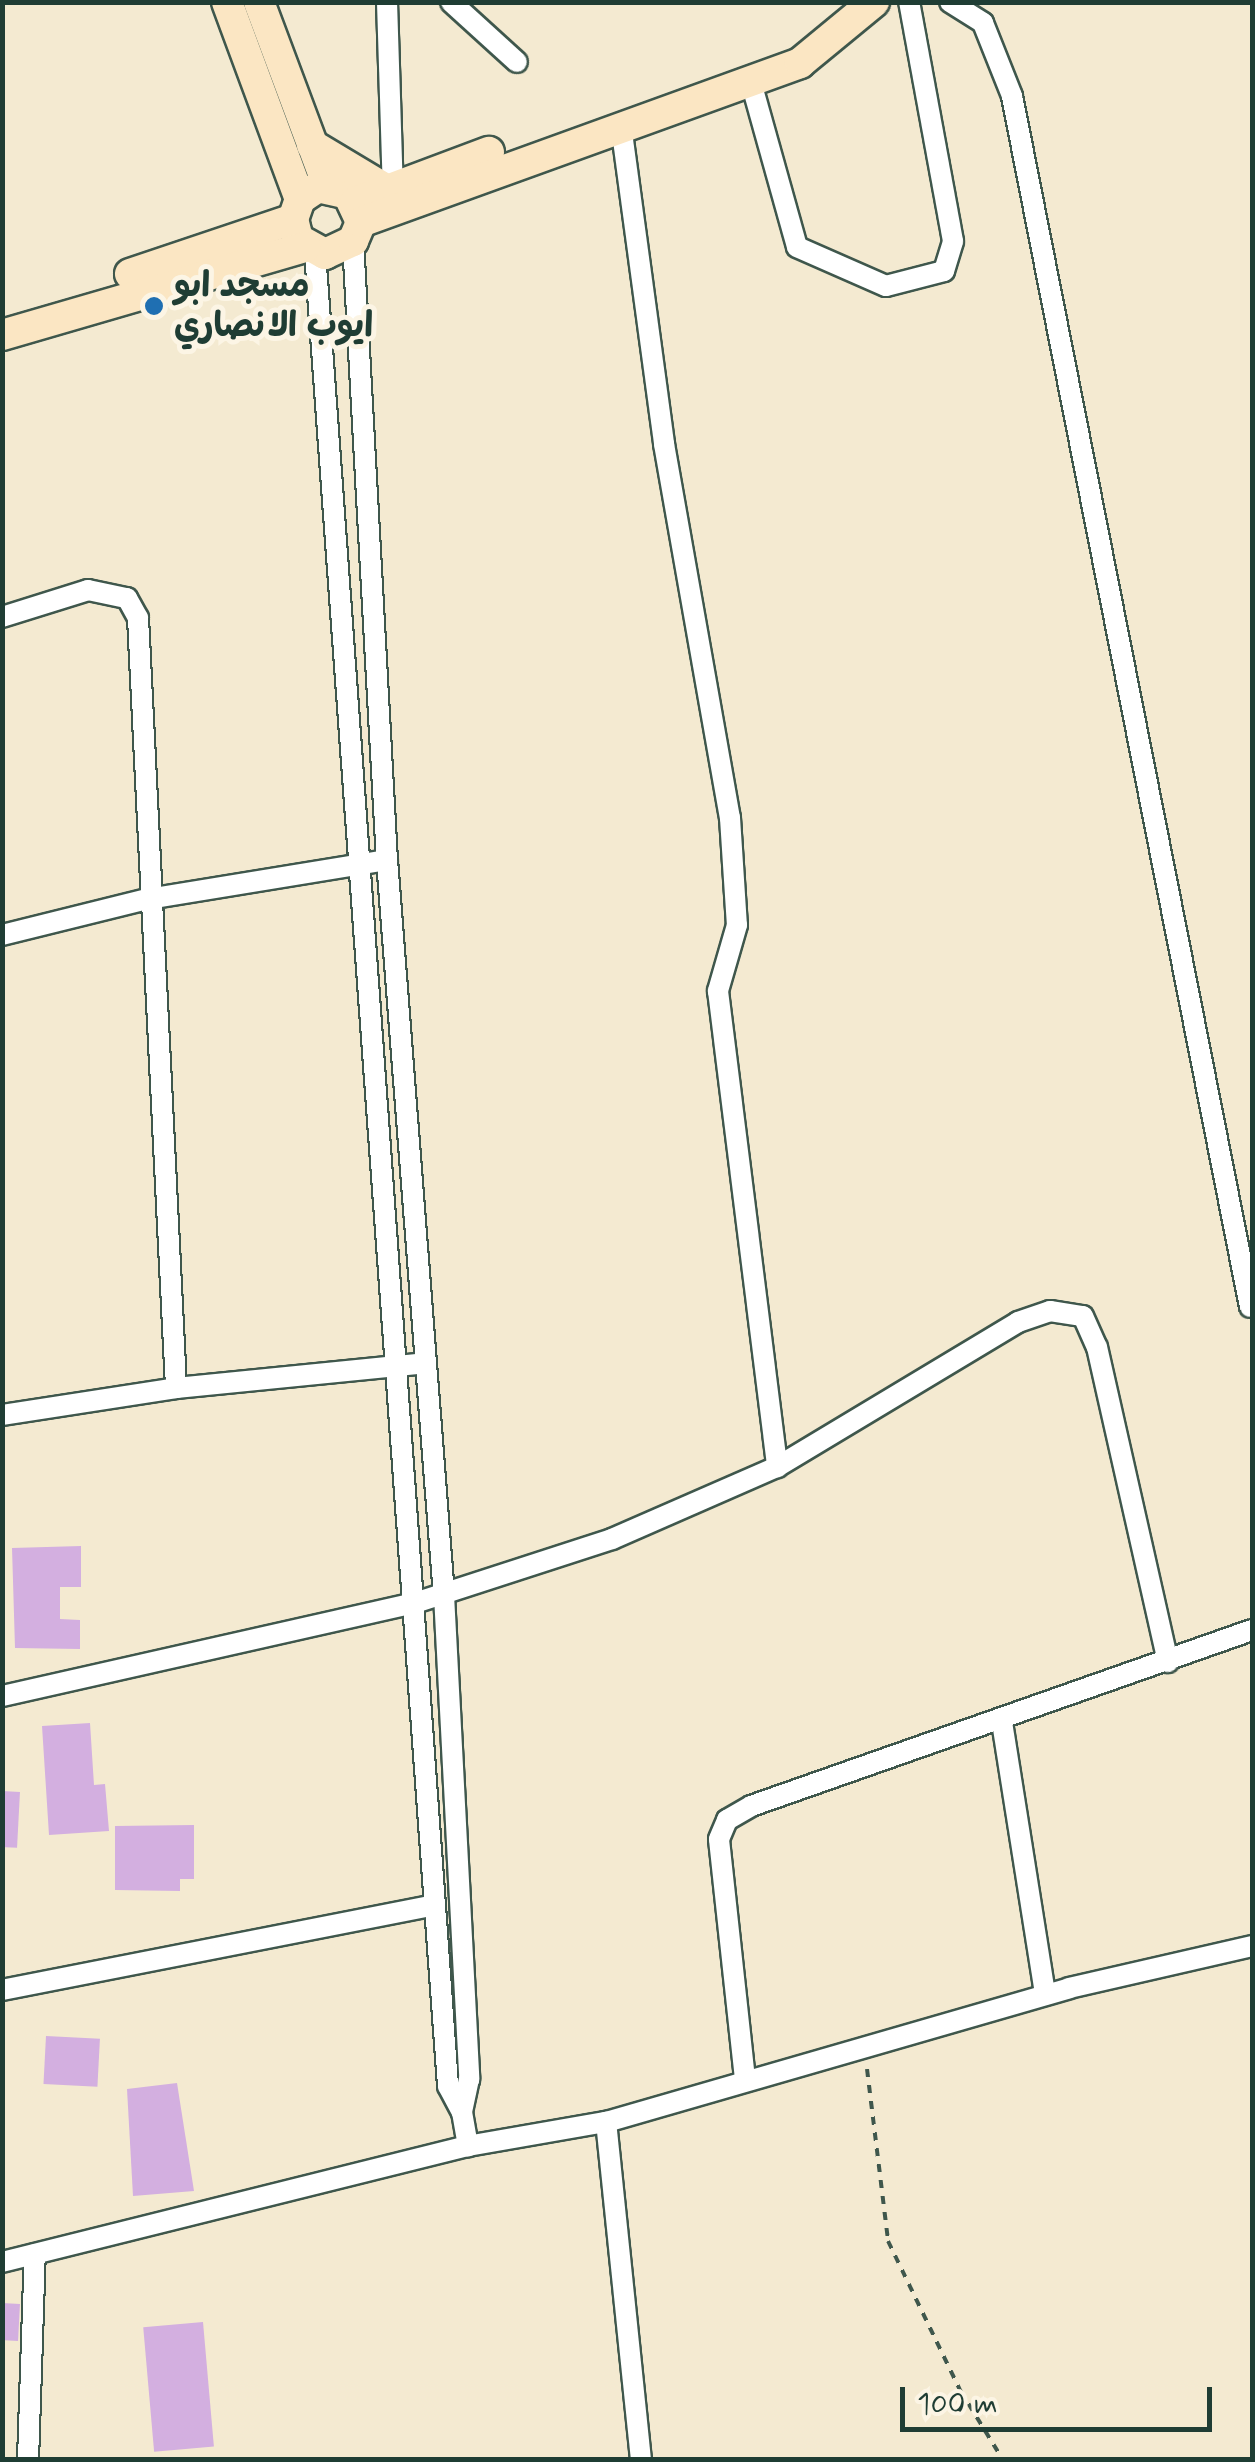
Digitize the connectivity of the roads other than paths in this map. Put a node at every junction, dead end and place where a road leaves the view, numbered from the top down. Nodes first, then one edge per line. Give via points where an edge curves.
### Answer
1 (227, 2) edge
2 (259, 2) edge
3 (387, 2) edge
4 (450, 2) edge
5 (874, 2) edge
6 (909, 2) edge
7 (950, 2) edge
8 (837, 33) junction
9 (517, 62) dead end
10 (751, 82) junction
11 (621, 125) junction
12 (299, 152) junction
13 (390, 194) junction
14 (349, 213) junction
15 (286, 215) junction
16 (310, 249) junction
17 (2, 319) edge
18 (2, 335) edge
19 (2, 617) edge
20 (387, 860) junction
21 (358, 866) junction
22 (148, 899) junction
23 (2, 934) edge
24 (1250, 1307) dead end
25 (425, 1363) junction
26 (394, 1366) junction
27 (176, 1388) junction
28 (2, 1415) edge
29 (777, 1467) junction
30 (444, 1595) junction
31 (414, 1603) junction
32 (1252, 1630) edge
33 (1168, 1662) junction
34 (2, 1696) edge
35 (1002, 1722) junction
36 (434, 1904) junction
37 (1252, 1946) edge
38 (2, 1990) edge
39 (1045, 1995) junction
40 (744, 2079) junction
41 (462, 2112) junction
42 (606, 2122) junction
43 (468, 2146) junction
44 (34, 2254) junction
45 (2, 2262) edge
46 (28, 2460) edge
47 (640, 2460) edge

1 - 12 street
2 - 12 street
3 - 13 street
4 - 9 street
5 - 8 street
6 - 10 street via 953,241 944,271 886,286 797,246
7 - 24 street via 983,24 1012,96
8 - 10 street via 800,63
8 - 13 street
10 - 11 street
11 - 13 street
11 - 29 street via 664,444 730,818 737,925 718,991
12 - 13 street
12 - 14 street
12 - 15 street
12 - 15 street
13 - 14 street
14 - 15 street
14 - 16 street via 336,253
14 - 20 street
15 - 16 street
15 - 17 street
16 - 18 street
16 - 21 street
19 - 22 street via 88,590 113,592 132,608
20 - 21 street
20 - 25 street
21 - 22 street
21 - 26 street
22 - 23 street
22 - 27 street
25 - 26 street
25 - 30 street
26 - 27 street
26 - 31 street
27 - 28 street
29 - 30 street via 612,1539
29 - 33 street via 1018,1322 1050,1310 1083,1316 1112,1399
30 - 31 street
30 - 41 street via 469,2080
31 - 34 street
31 - 36 street
32 - 33 street
33 - 35 street
35 - 39 street
35 - 40 street via 750,1806 727,1820 719,1838
36 - 38 street
36 - 41 street via 448,2086
37 - 39 street
39 - 40 street
40 - 42 street
41 - 43 street
42 - 43 street
42 - 47 street
43 - 44 street
44 - 45 street
44 - 46 street

